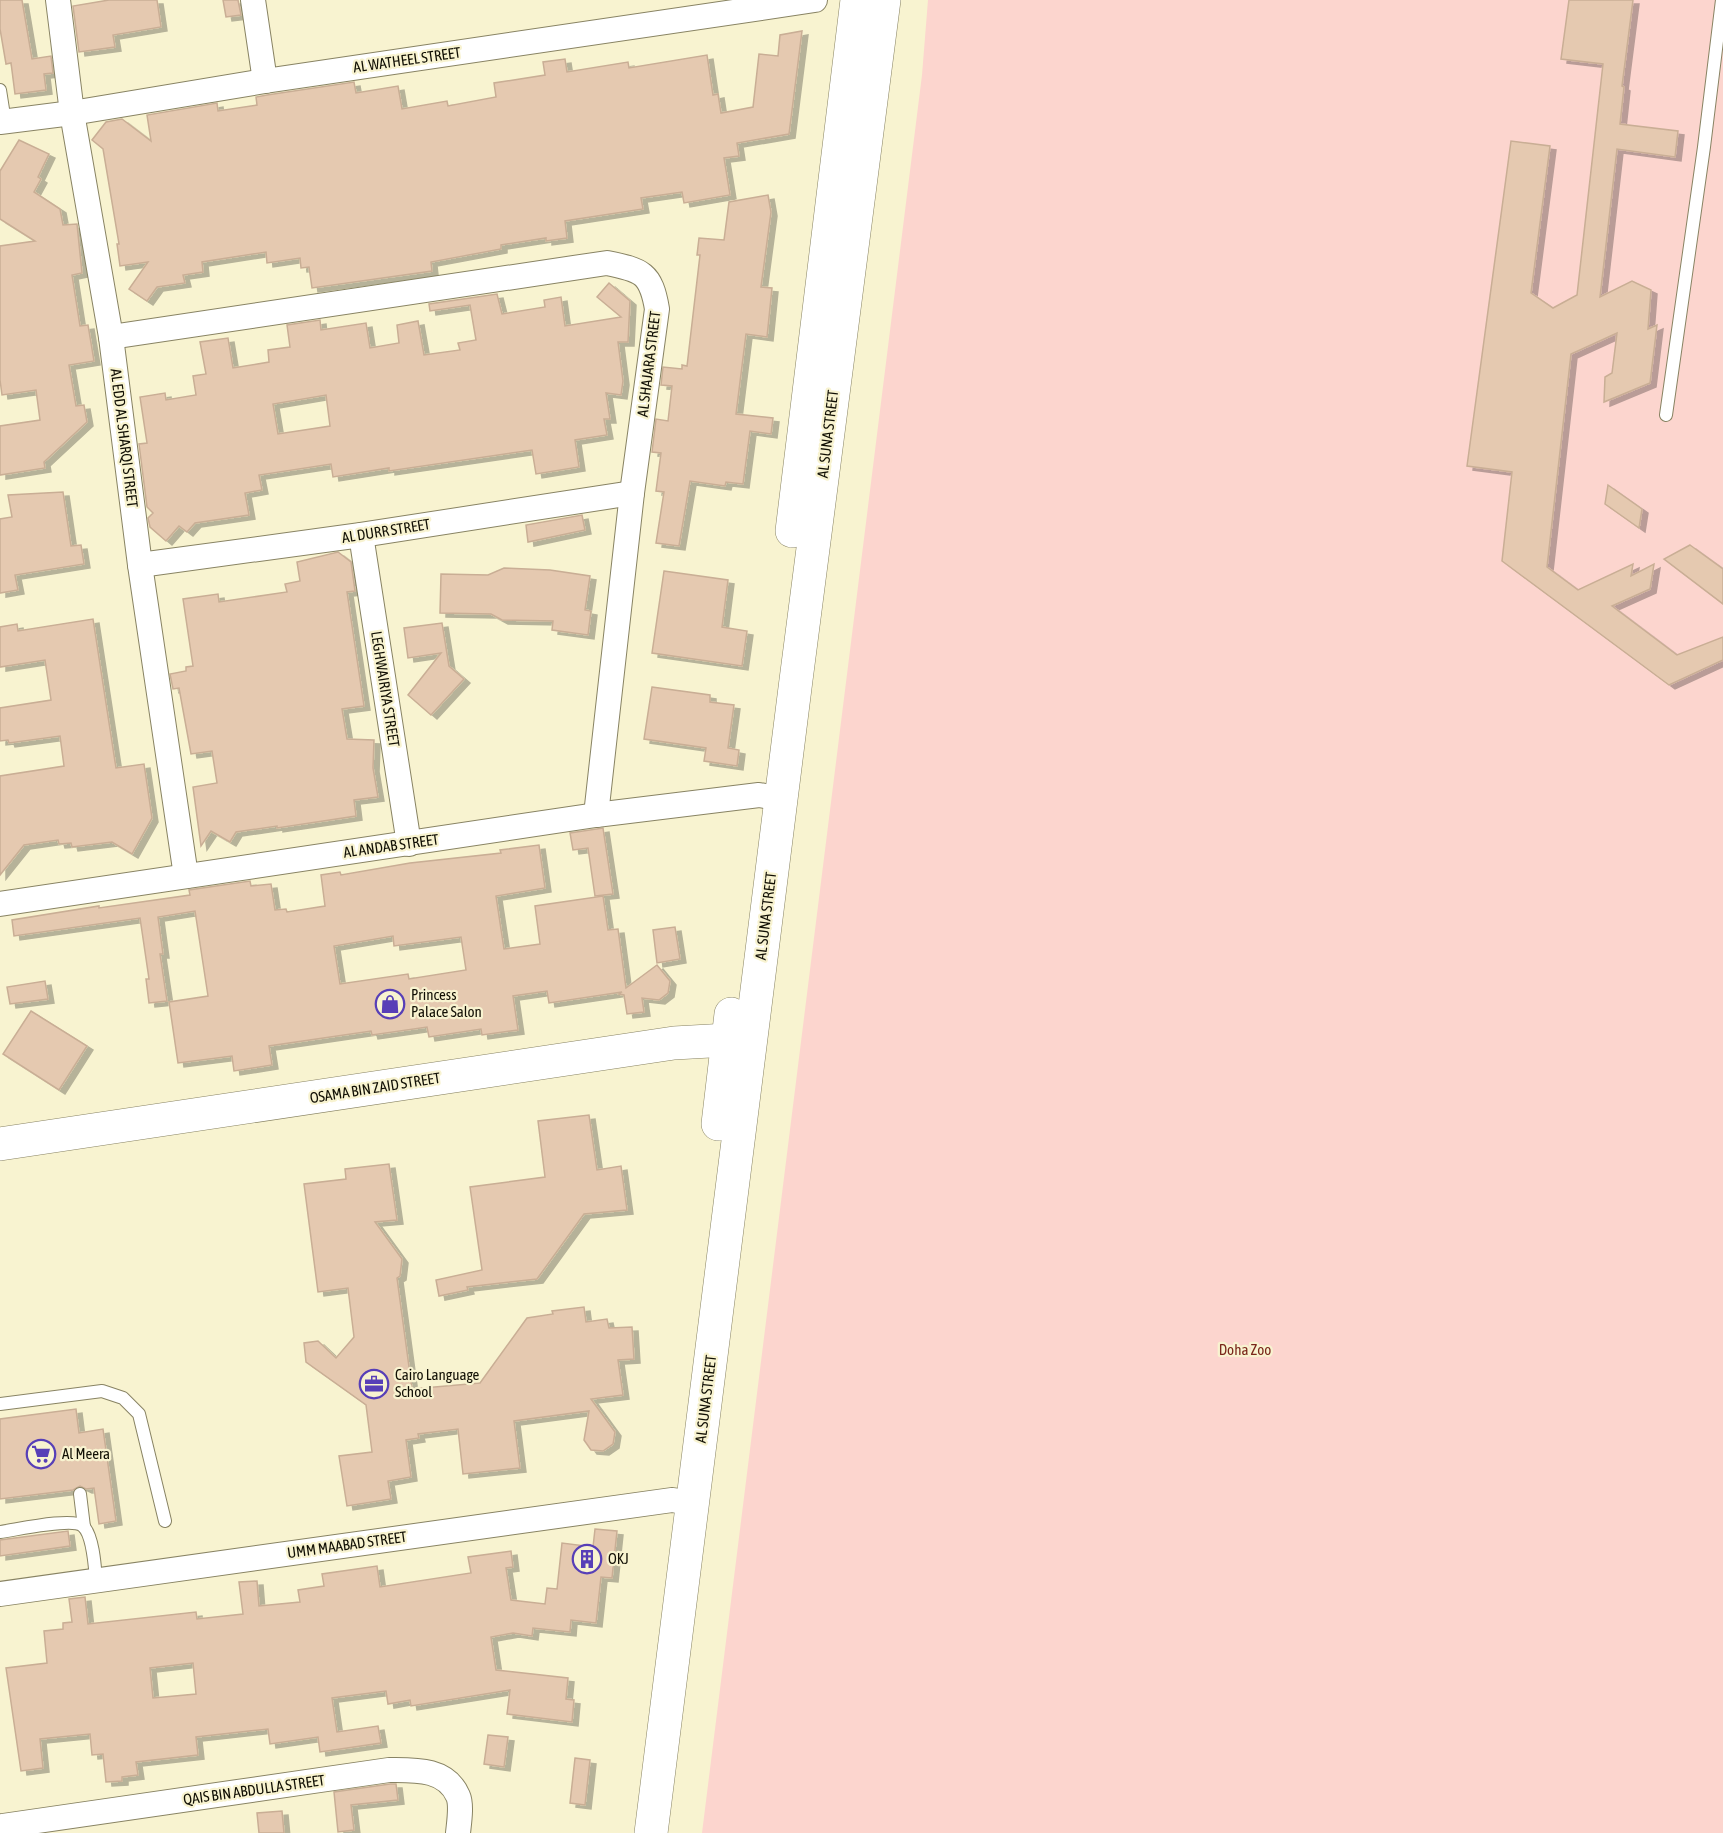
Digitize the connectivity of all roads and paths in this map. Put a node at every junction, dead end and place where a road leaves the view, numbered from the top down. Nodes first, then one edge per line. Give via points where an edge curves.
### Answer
1 (58, 0) edge
2 (253, 0) edge
3 (815, 0) edge
4 (848, 0) edge
5 (1722, 0) edge
6 (875, 1) edge
7 (265, 81) junction
8 (0, 90) edge
9 (72, 113) junction
10 (2, 122) edge
11 (111, 337) junction
12 (1666, 415) dead end
13 (632, 493) junction
14 (361, 535) junction
15 (140, 565) junction
16 (770, 799) junction
17 (596, 815) junction
18 (409, 844) junction
19 (186, 876) junction
20 (0, 904) edge
21 (738, 1054) junction
22 (0, 1144) edge
23 (0, 1167) edge
24 (0, 1404) edge
25 (80, 1494) dead end
26 (683, 1501) junction
27 (165, 1521) dead end
28 (84, 1527) junction
29 (0, 1532) edge
30 (96, 1580) junction
31 (0, 1594) edge
32 (2, 1822) edge
33 (458, 1833) edge
34 (630, 1833) edge
35 (651, 1833) edge

1 - 9 street, AL EDD AL SHARQI STREET
2 - 7 street
3 - 7 street, AL WATHEEL STREET
4 - 6 street
5 - 12 lane
6 - 16 street, AL SUNA STREET
7 - 9 street, AL WATHEEL STREET
8 - 10 lane
9 - 10 street, AL WATHEEL STREET
9 - 11 street, AL EDD AL SHARQI STREET
11 - 13 street, AL SHAJARA STREET via 608,263 630,268 647,277 657,309
11 - 15 street, AL EDD AL SHARQI STREET
13 - 14 street, AL DURR STREET
13 - 17 street, AL SHAJARA STREET
14 - 15 street, AL DURR STREET
14 - 18 street, LEGHWAIRIYA STREET
15 - 19 street, AL EDD AL SHARQI STREET
16 - 17 street, AL ANDAB STREET
16 - 21 street, AL SUNA STREET
17 - 18 street, AL ANDAB STREET
18 - 19 street, AL ANDAB STREET
19 - 20 street, AL ANDAB STREET
21 - 22 street, OSAMA BIN ZAID STREET via 662,1045
21 - 23 street, OSAMA BIN ZAID STREET
21 - 26 street, AL SUNA STREET
24 - 27 lane via 102,1390 123,1398 140,1413
25 - 28 lane
26 - 30 street, UMM MAABAD STREET
26 - 34 street, AL SUNA STREET
26 - 35 street, AL SUNA STREET
28 - 29 lane via 72,1521
28 - 30 lane
30 - 31 street, UMM MAABAD STREET
32 - 33 street, QAIS BIN ABDULLA STREET via 388,1770 423,1770 446,1779 459,1797

